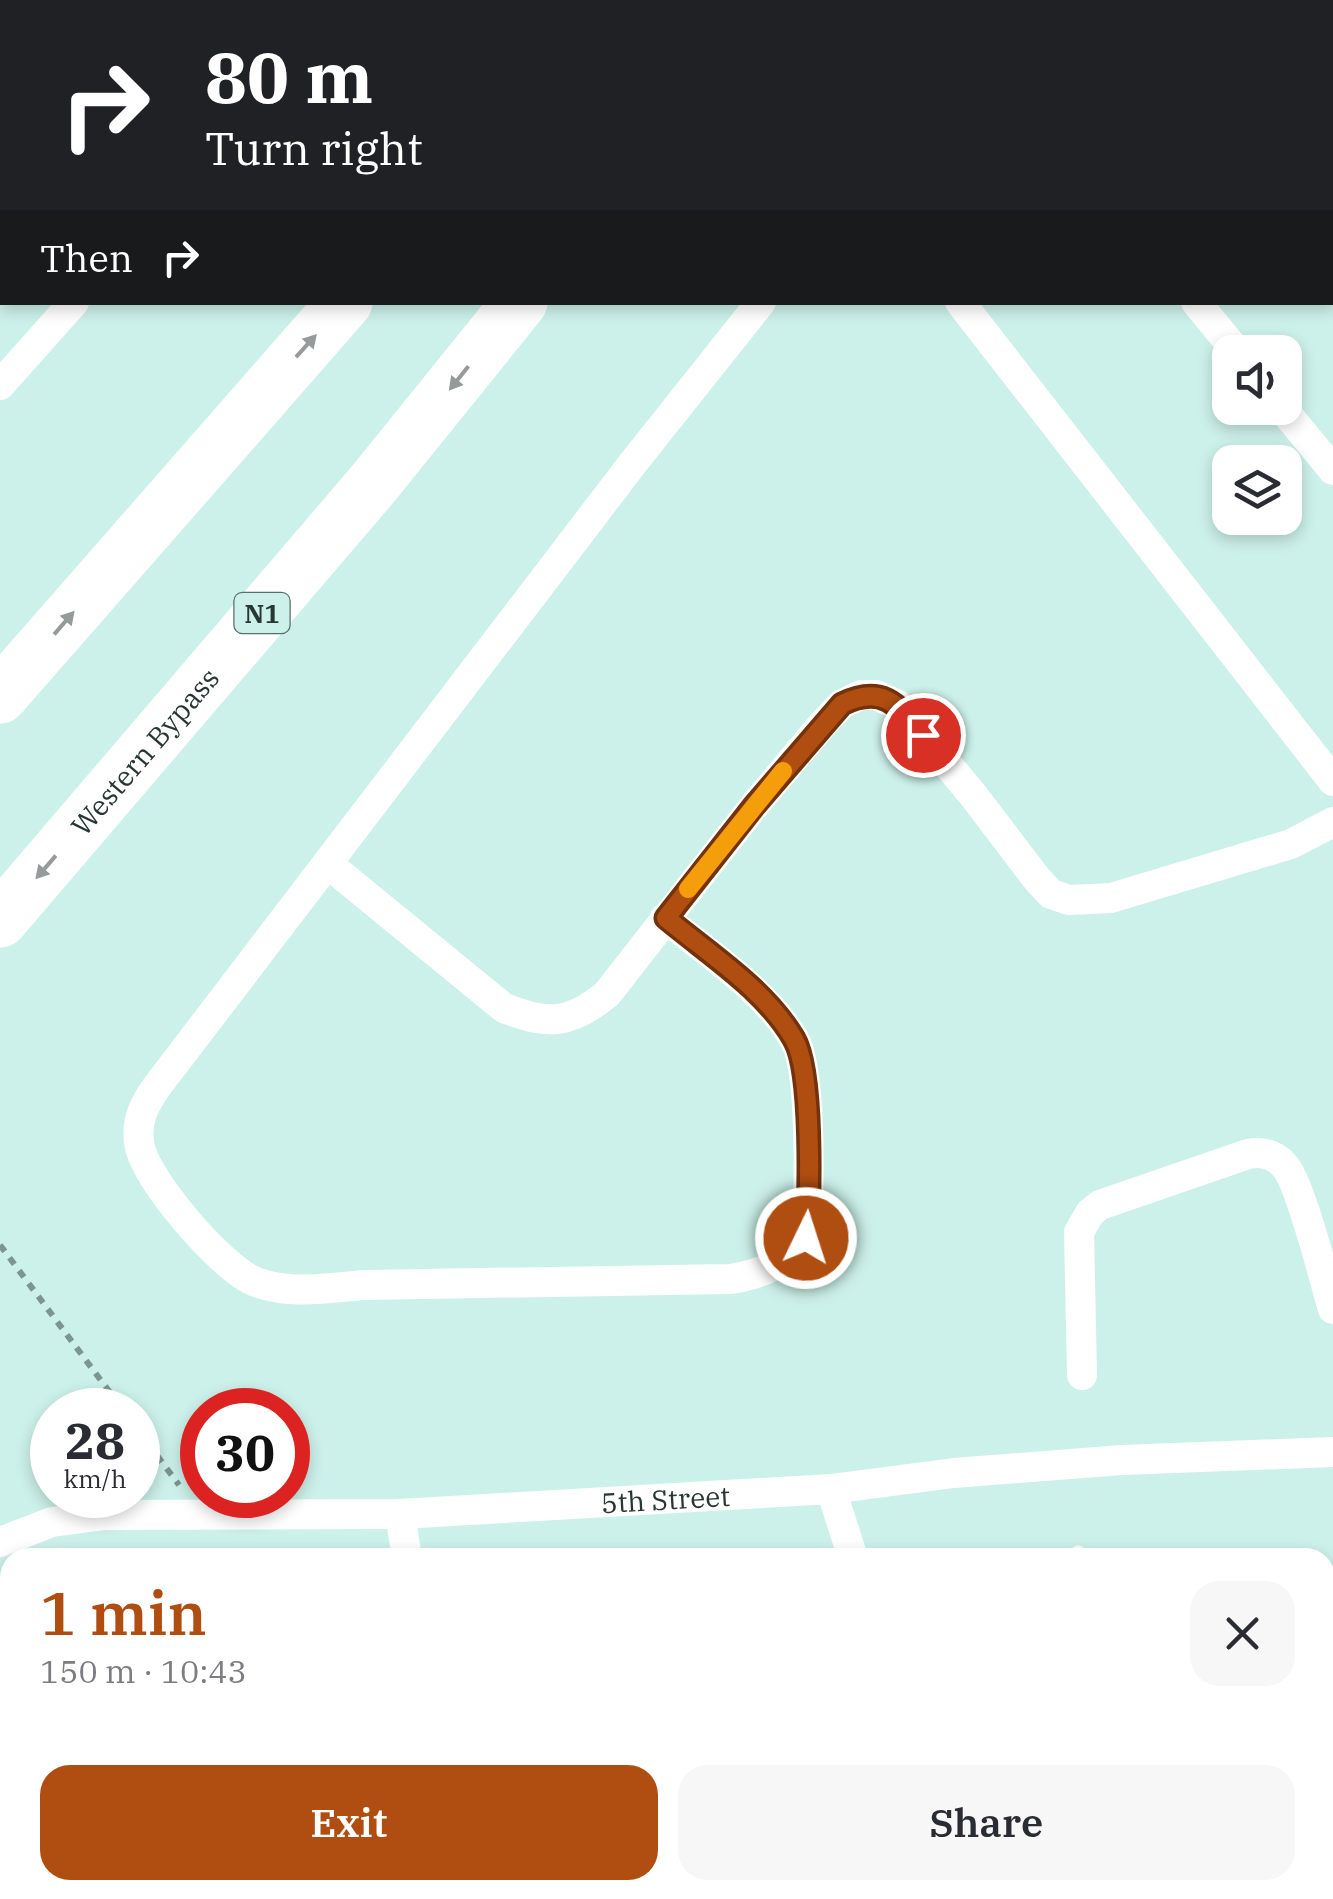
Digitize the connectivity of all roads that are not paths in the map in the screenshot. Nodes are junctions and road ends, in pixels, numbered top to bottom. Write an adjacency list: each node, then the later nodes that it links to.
1 (71, 305): 8 (street)
2 (342, 305): 11 (highway, one-way to 2)
3 (518, 305): 16 (highway, Western Bypass / N1, one-way to 16)
4 (759, 305): 14 (street)
5 (962, 305): 12 (street)
6 (1198, 305): 7 (street)
7 (1223, 335)
8 (0, 386)
9 (1296, 425): 10 (street)
10 (1333, 470)
11 (0, 696)
12 (1333, 781)
13 (1333, 822): 15 (street)
14 (328, 864): 15 (street); 15 (street)
15 (666, 918)
16 (0, 920)
17 (1333, 1310): 18 (street)
18 (1082, 1375)
19 (1333, 1452): 20 (street, 5th Street)
20 (831, 1489): 21 (street, 5th Street); 24 (street)
21 (400, 1514): 22 (street, 5th Street); 23 (street)
22 (0, 1542)
23 (405, 1548)
24 (850, 1548)

